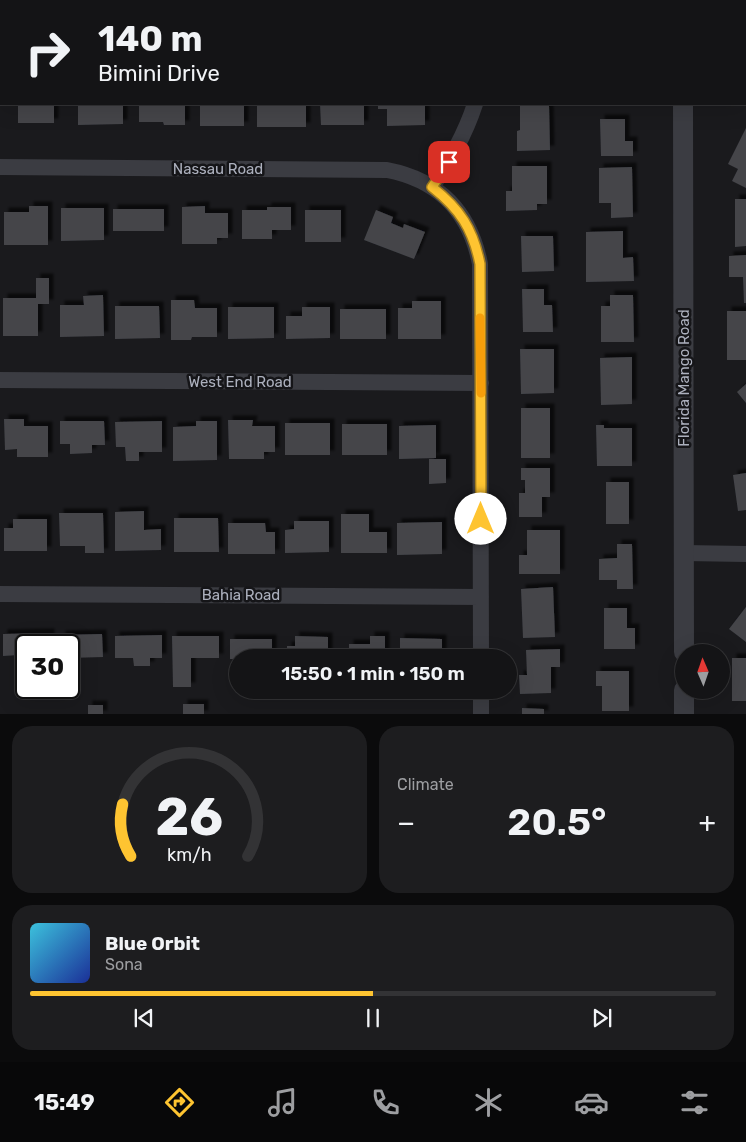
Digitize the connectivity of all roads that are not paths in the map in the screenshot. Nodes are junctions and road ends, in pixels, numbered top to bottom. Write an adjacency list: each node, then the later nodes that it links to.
1 (475, 105): 4 (street)
2 (683, 105): 7 (street, Florida Mango Road)
3 (0, 167): 4 (street, Nassau Road)
4 (432, 187): 6 (street, Nassau Road)
5 (0, 380): 6 (street, West End Road)
6 (481, 384): 10 (street, Nassau Road)
7 (684, 553): 8 (street); 11 (street, Florida Mango Road)
8 (746, 554)
9 (0, 594): 10 (street, Bahia Road)
10 (481, 597): 12 (street, Nassau Road)
11 (684, 644)
12 (481, 649)
13 (481, 699): 15 (street)
14 (684, 699): 16 (street)
15 (481, 714)
16 (684, 714)

